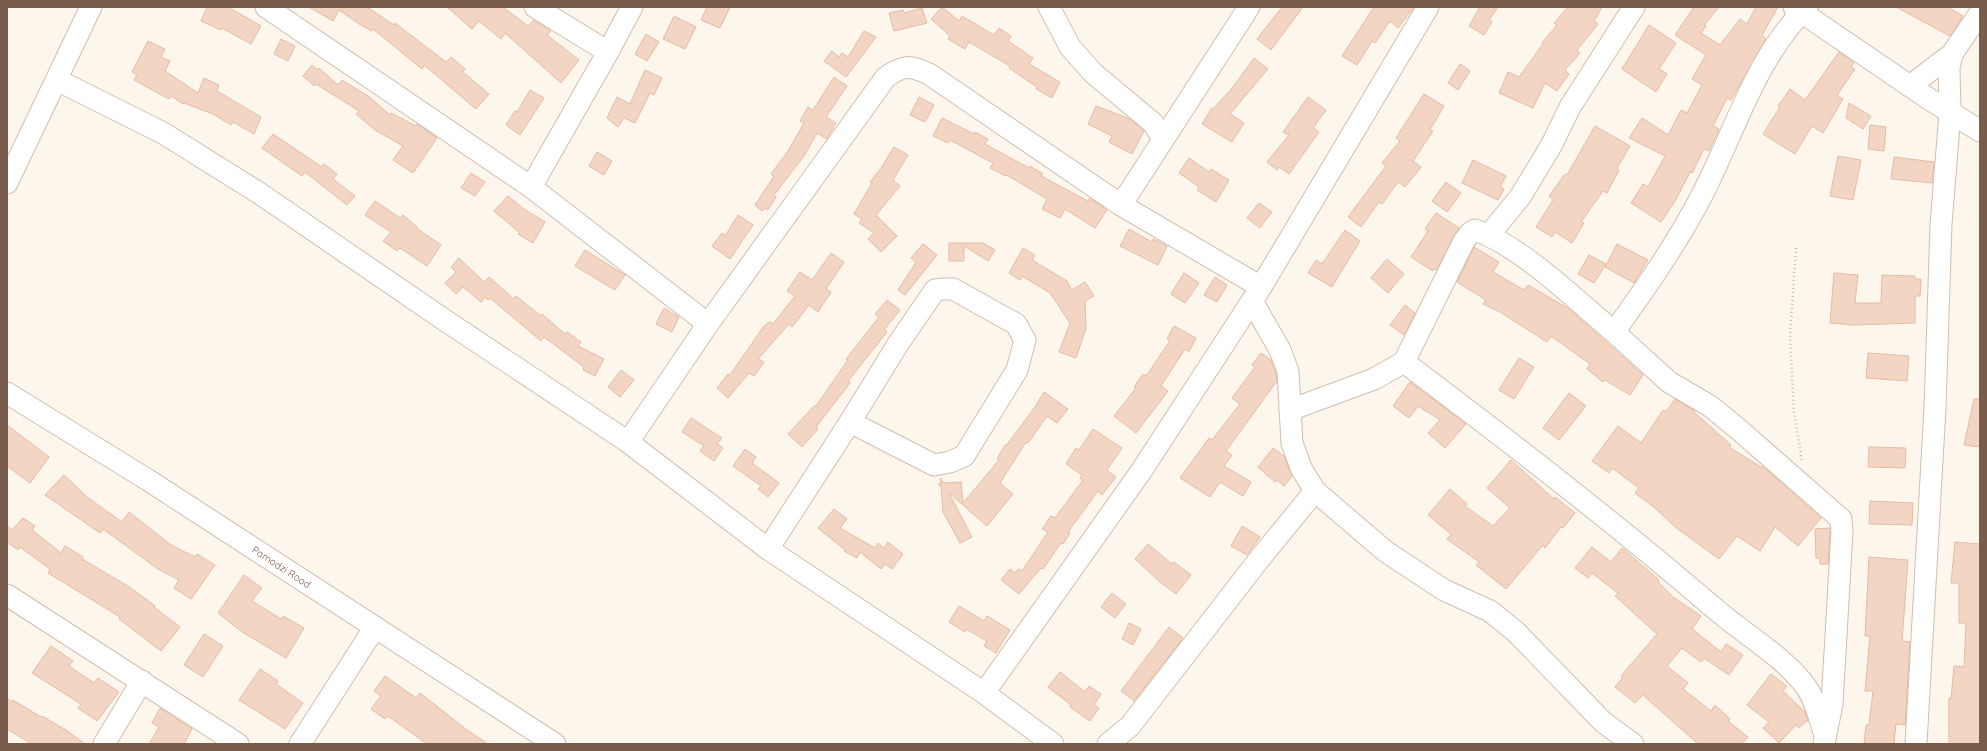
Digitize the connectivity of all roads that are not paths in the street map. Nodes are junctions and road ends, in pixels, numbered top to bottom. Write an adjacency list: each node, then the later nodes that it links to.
1 (92, 7): 13 (street)
2 (535, 7): 11 (street)
3 (632, 7): 11 (street)
4 (1048, 7): 17 (street)
5 (1250, 7): 17 (street)
6 (1428, 7): 22 (street)
7 (1634, 7): 21 (street)
8 (270, 8): 19 (street)
9 (1801, 9): 14 (street); 24 (street)
10 (1980, 13): 12 (street)
11 (608, 52): 19 (street)
12 (1952, 54): 14 (street); 15 (street)
13 (58, 80): 18 (street); 29 (street)
14 (1910, 86): 15 (street)
15 (1950, 113): 16 (street); 46 (street)
16 (1980, 131)
17 (1163, 139): 20 (street)
18 (7, 183)
19 (531, 187): 23 (street)
20 (1121, 205): 22 (street); 23 (street)
21 (1490, 235): 24 (street); 25 (street)
22 (1257, 294): 27 (street); 37 (street)
23 (708, 324): 29 (street)
24 (1614, 332): 36 (street)
25 (1404, 362): 27 (street); 35 (street)
26 (7, 393): 33 (street, Pamodzi Road)
27 (1290, 410): 30 (street)
28 (850, 422): 28 (street); 31 (street)
29 (628, 442): 31 (street)
30 (1316, 491): 44 (street); 45 (street)
31 (768, 549): 37 (street)
32 (7, 595): 34 (street)
33 (375, 627): 41 (street); 42 (street, Pamodzi Road)
34 (142, 681): 39 (street); 40 (street)
35 (1804, 684): 36 (street); 38 (street)
36 (1833, 692): 38 (street)
37 (984, 694): 43 (street)
38 (1824, 739)
39 (104, 744)
40 (238, 744)
41 (300, 744)
42 (555, 744)
43 (1053, 744)
44 (1108, 744)
45 (1633, 744)
46 (1916, 744)

